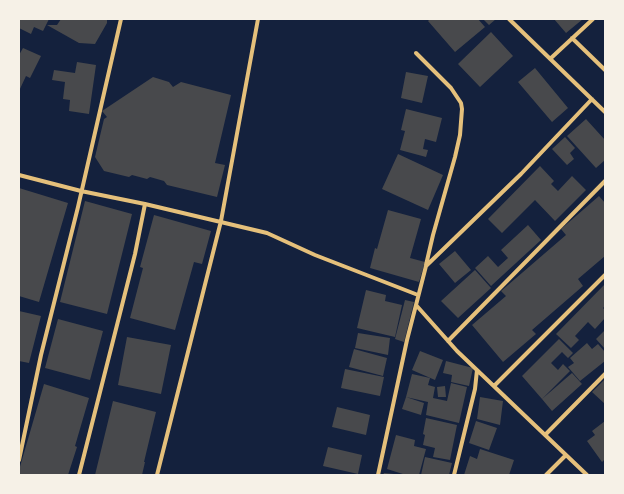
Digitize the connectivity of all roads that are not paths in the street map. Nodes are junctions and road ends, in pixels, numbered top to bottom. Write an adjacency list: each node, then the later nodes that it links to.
1 (121, 19): 13 (street)
2 (258, 19): 15 (street)
3 (509, 19): 7 (street)
4 (593, 19): 5 (street)
5 (572, 38): 7 (street); 8 (street)
6 (416, 53): 16 (street)
7 (550, 59): 9 (street)
8 (605, 70)
9 (592, 99): 10 (street); 16 (street)
10 (605, 112)
11 (19, 175): 13 (street)
12 (605, 181): 20 (street)
13 (81, 191): 14 (street); 26 (street)
14 (145, 204): 15 (street); 27 (street)
15 (221, 222): 18 (street); 28 (street)
16 (426, 266): 18 (street)
17 (605, 275): 23 (street)
18 (418, 295): 19 (street)
19 (416, 305): 20 (street); 29 (street)
20 (448, 340): 21 (street)
21 (478, 370): 23 (street); 30 (street)
22 (605, 374): 24 (street)
23 (494, 386): 24 (street)
24 (545, 435): 25 (street)
25 (566, 455): 31 (street); 32 (street)
26 (19, 460)
27 (79, 475)
28 (157, 475)
29 (378, 475)
30 (454, 475)
31 (546, 475)
32 (588, 475)

